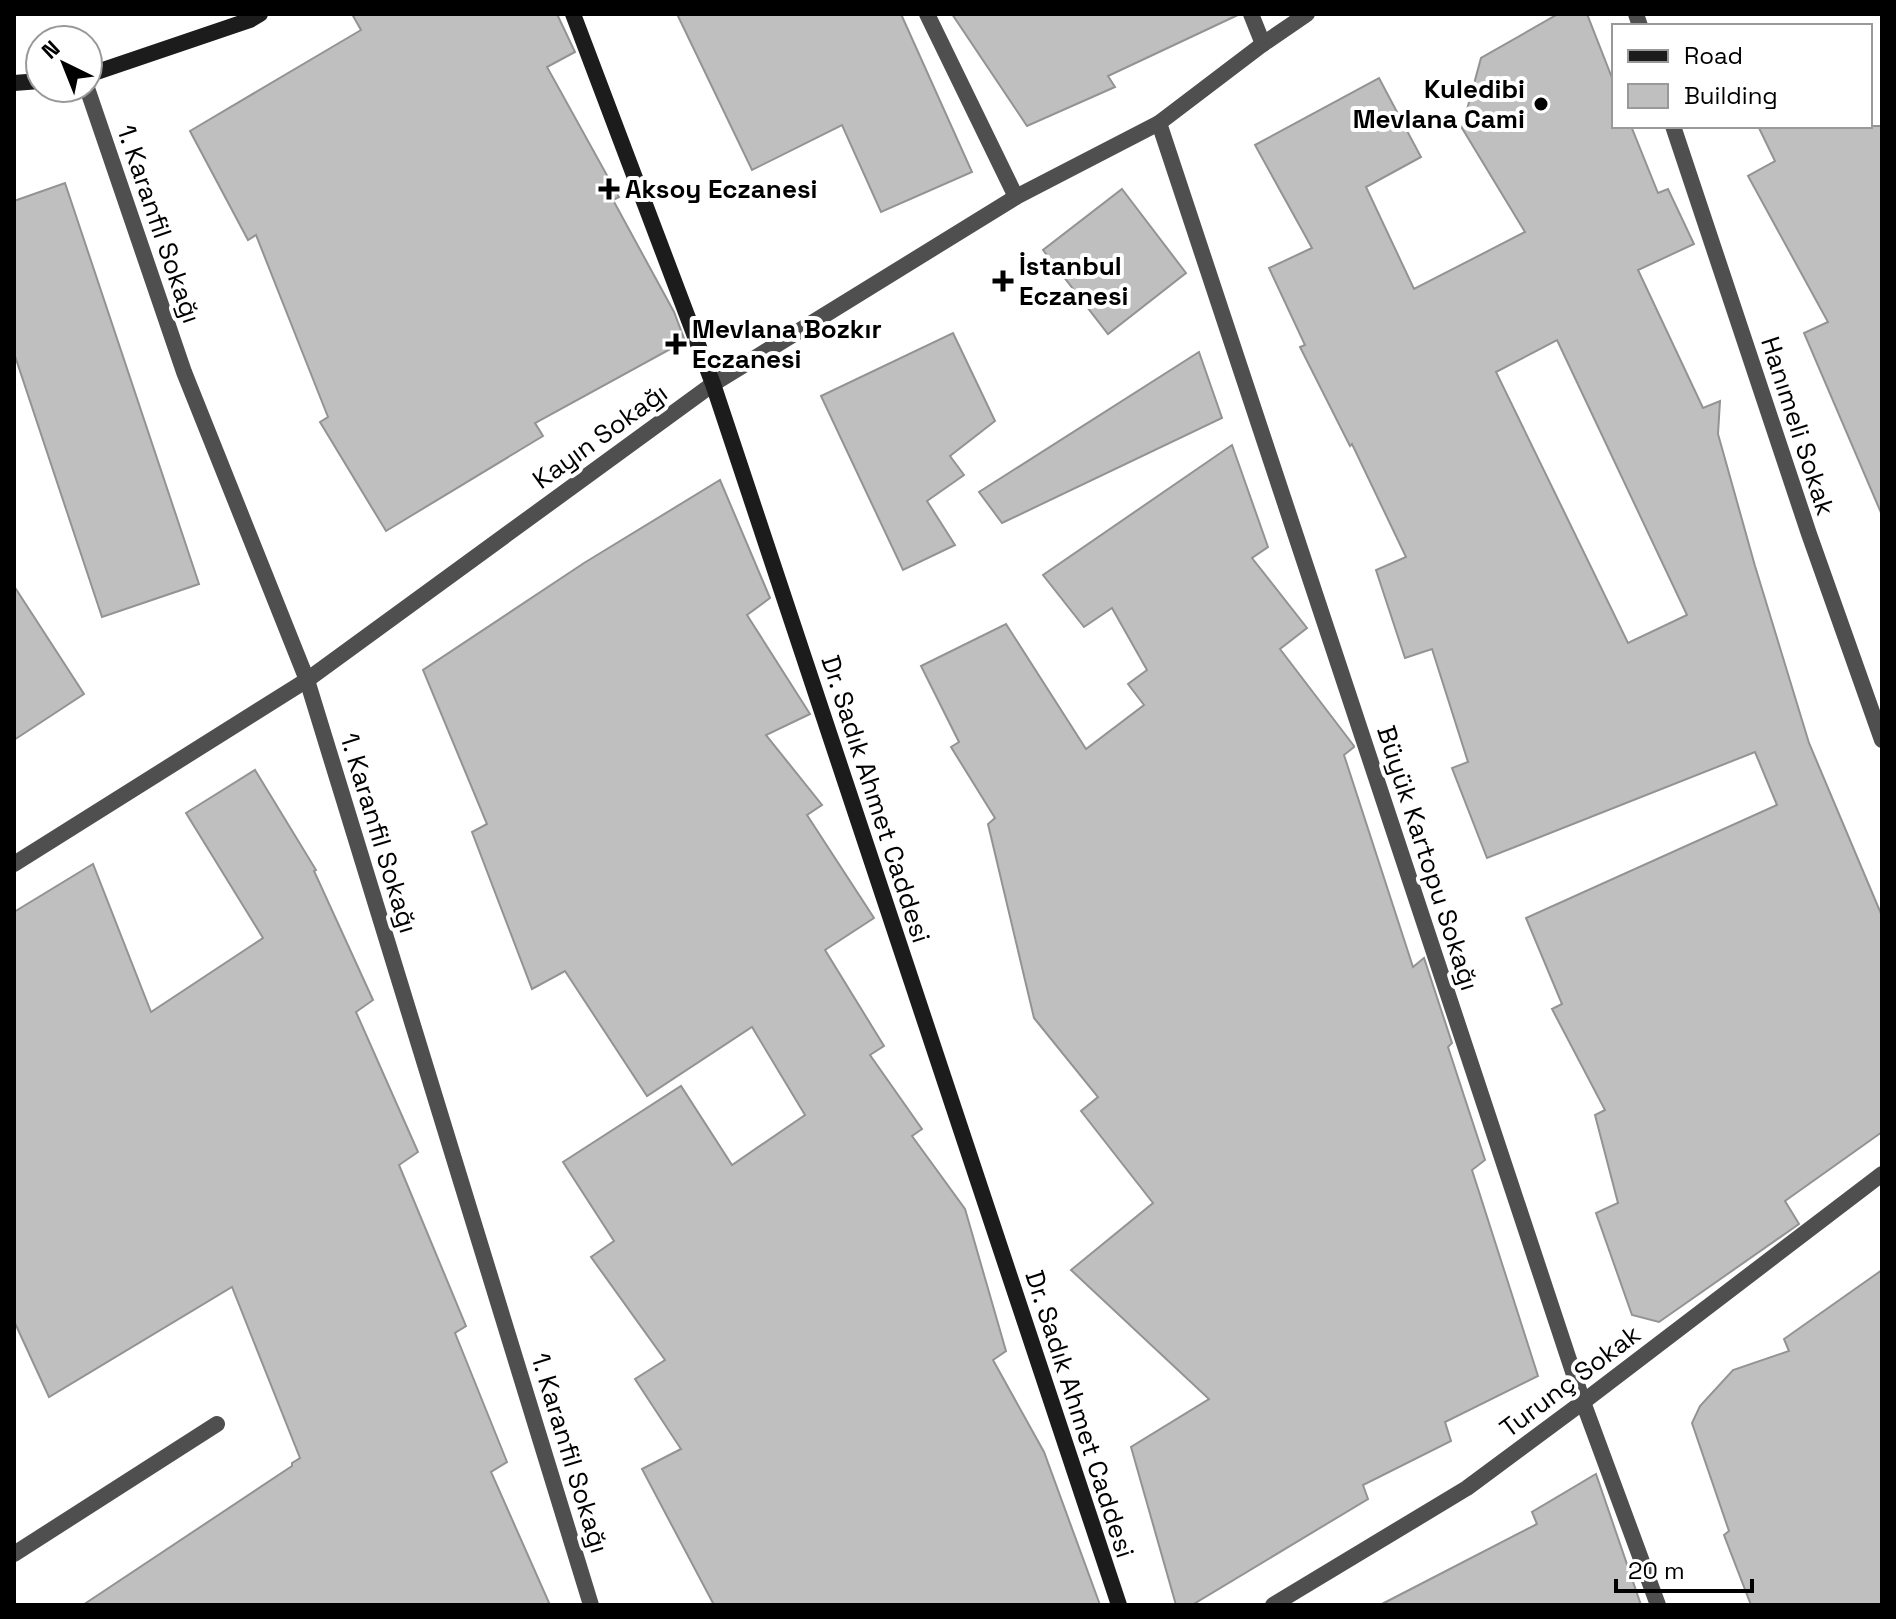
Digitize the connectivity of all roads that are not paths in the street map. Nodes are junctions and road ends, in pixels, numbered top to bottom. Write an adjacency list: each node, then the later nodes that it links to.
1 (573, 14): 12 (street, Dr. Sadık Ahmet Caddesi)
2 (927, 14): 11 (street)
3 (1251, 14): 6 (street)
4 (1307, 14): 6 (street, Kayın Sokağı)
5 (253, 16): 7 (street)
6 (1263, 44): 9 (street, Kayın Sokağı)
7 (104, 69)
8 (92, 104): 13 (street, 1. Karanfil Sokağı)
9 (1159, 123): 11 (street, Kayın Sokağı); 17 (street, Büyük Kartopu Sokağı)
10 (1674, 128): 14 (street, Hanımeli Sokak)
11 (1016, 197): 12 (street, Kayın Sokağı)
12 (713, 384): 13 (street, Kayın Sokağı); 21 (street, Dr. Sadık Ahmet Caddesi)
13 (307, 680): 15 (street, Kayın Sokağı); 20 (street, 1. Karanfil Sokağı)
14 (1882, 740)
15 (14, 864)
16 (1882, 1174): 17 (street, Turunç Sokak)
17 (1583, 1402): 22 (street, Turunç Sokak); 23 (street, Büyük Kartopu Sokağı)
18 (217, 1424): 19 (street)
19 (14, 1554)
20 (591, 1605)
21 (1119, 1605)
22 (1273, 1605)
23 (1658, 1605)

